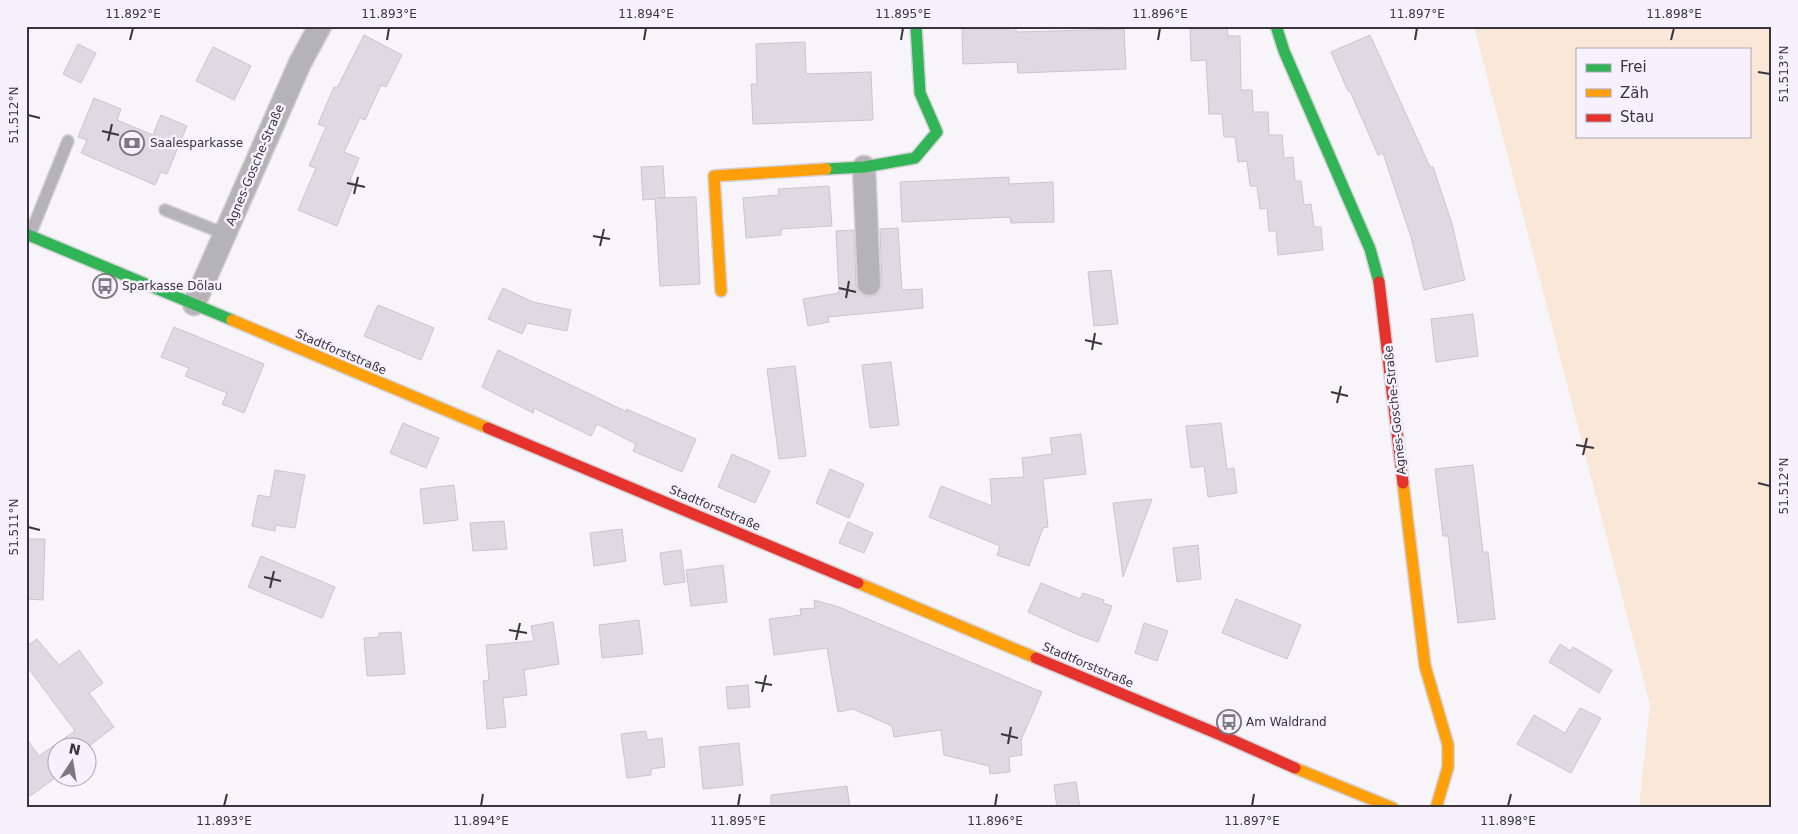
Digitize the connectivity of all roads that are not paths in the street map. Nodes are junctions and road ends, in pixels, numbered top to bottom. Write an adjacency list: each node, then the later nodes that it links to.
1 (320, 26): 7 (street, Agnes-Gosche-Straße)
2 (916, 26): 5 (main road)
3 (1276, 26): 13 (main road, Agnes-Gosche-Straße)
4 (68, 141): 8 (lane)
5 (864, 167): 9 (street); 10 (main road)
6 (165, 210): 7 (lane)
7 (226, 234): 11 (street, Agnes-Gosche-Straße)
8 (28, 235): 11 (main road, Stadtforststraße)
9 (868, 284)
10 (721, 291)
11 (194, 304): 12 (main road, Stadtforststraße)
12 (1393, 808)
13 (1436, 808)

